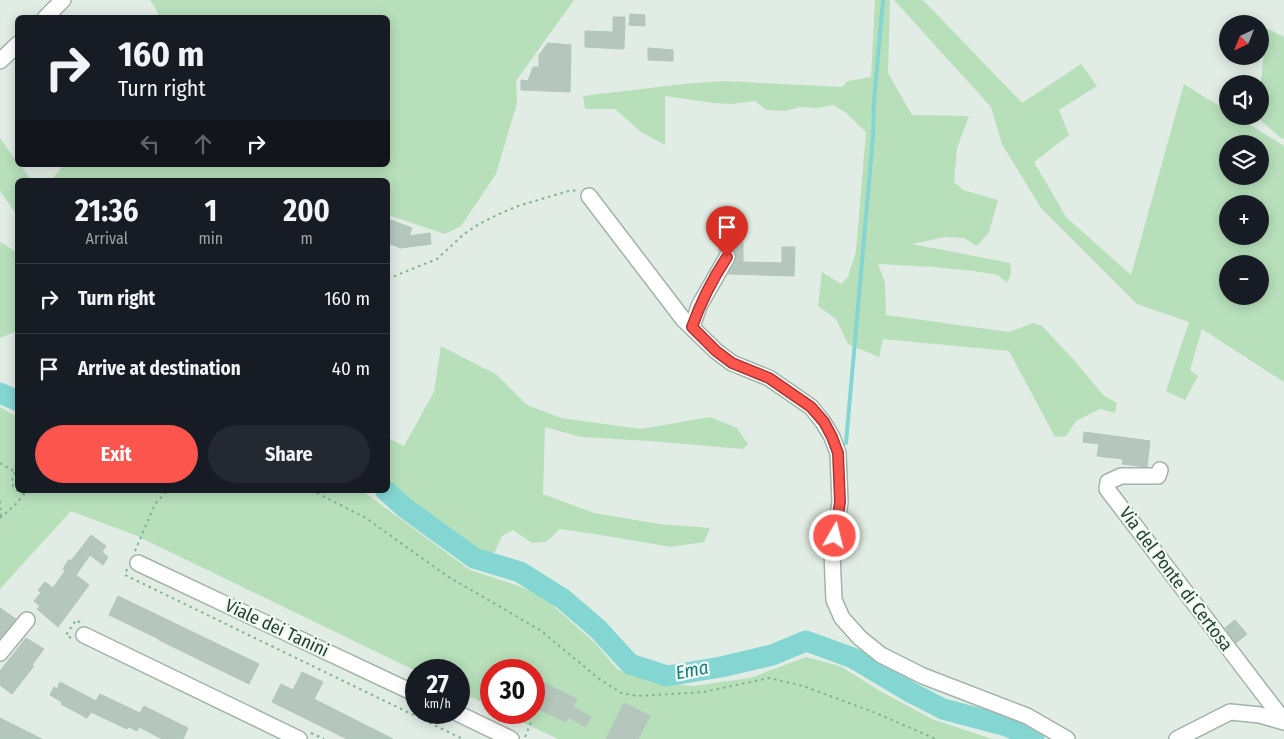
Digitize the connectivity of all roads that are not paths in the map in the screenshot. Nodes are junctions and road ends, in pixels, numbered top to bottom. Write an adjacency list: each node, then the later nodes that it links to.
1 (63, 0): 2 (street)
2 (48, 15)
3 (15, 47): 4 (street)
4 (0, 60)
5 (589, 196): 7 (street)
6 (727, 257): 7 (street)
7 (692, 327): 18 (street)
8 (1160, 470): 15 (street, Via del Ponte di Certosa)
9 (134, 561): 13 (street, Viale dei Tanini)
10 (27, 620): 12 (street)
11 (84, 635): 16 (street)
12 (0, 653)
13 (405, 689)
14 (470, 719): 17 (street)
15 (1284, 722): 19 (street, Via del Ponte di Certosa)
16 (298, 739)
17 (511, 739)
18 (1067, 739)
19 (1177, 739)

